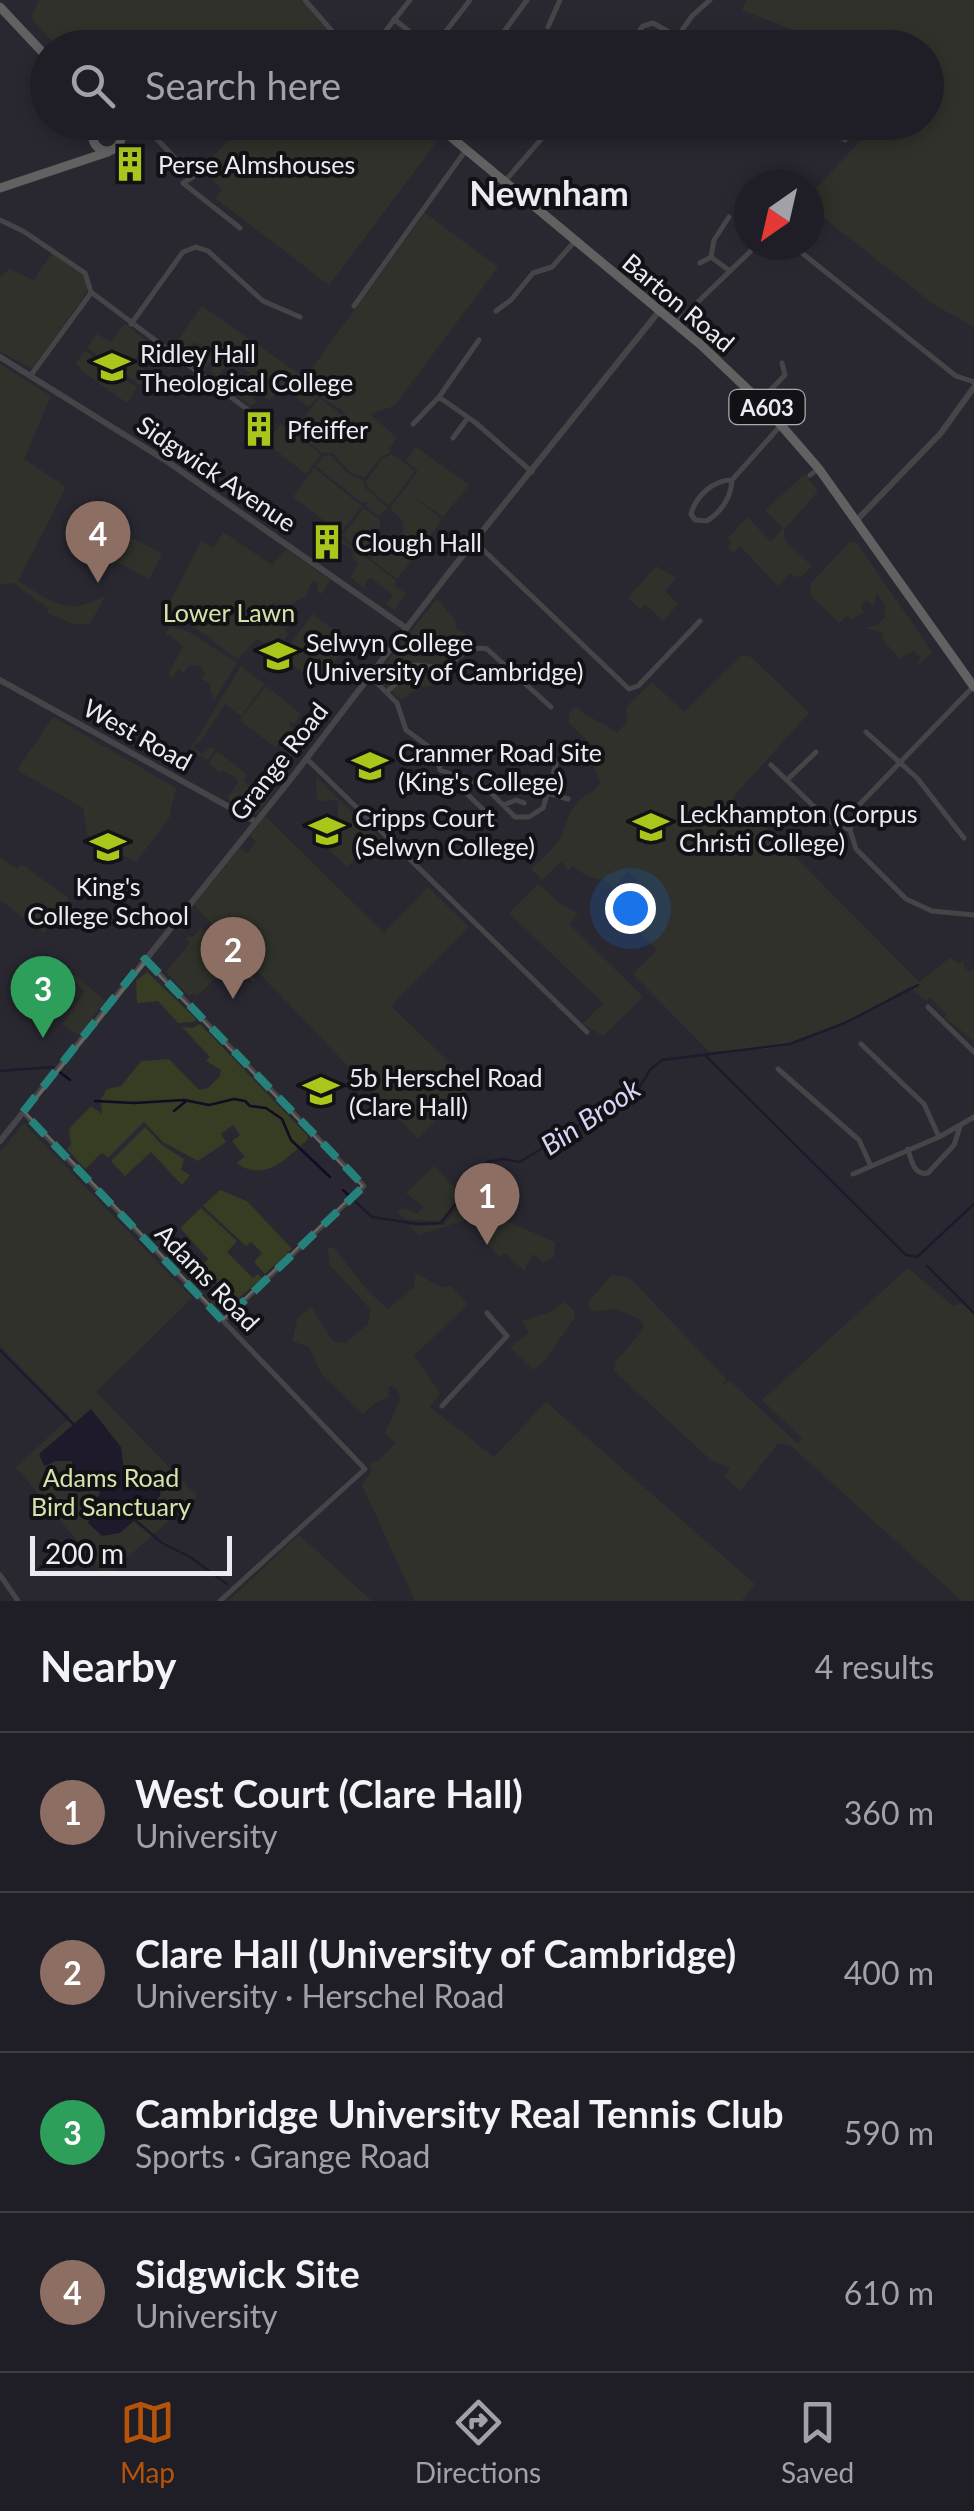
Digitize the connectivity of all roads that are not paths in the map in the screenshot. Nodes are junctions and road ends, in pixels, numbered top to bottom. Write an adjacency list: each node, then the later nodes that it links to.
1 (305, 0): 10 (street)
2 (410, 0): 8 (street)
3 (470, 0): 13 (street)
4 (527, 0): 14 (street)
5 (560, 0): 9 (street)
6 (710, 0): 17 (street)
7 (0, 7): 18 (main road)
8 (394, 18): 11 (street); 12 (street)
9 (548, 27)
10 (331, 30)
11 (385, 30)
12 (409, 30)
13 (446, 30)
14 (505, 30)
15 (640, 30): 16 (street)
16 (666, 30)
17 (683, 30)
18 (30, 39)
19 (94, 140): 25 (main road); 26 (main road)
20 (120, 140): 25 (main road)
21 (158, 140): 31 (street)
22 (454, 140): 24 (main road, Barton Road / A603)
23 (540, 140): 27 (street)
24 (466, 150): 27 (main road, Barton Road / A603); 39 (street)
25 (108, 152): 26 (main road)
26 (74, 163): 28 (main road)
27 (504, 182): 32 (main road, Barton Road / A603)
28 (0, 188)
29 (729, 217): 33 (street)
30 (0, 220): 38 (street)
31 (240, 228)
32 (575, 241): 40 (main road, Barton Road / A603); 41 (street)
33 (711, 257): 36 (street); 37 (street)
34 (741, 260): 37 (street)
35 (811, 260): 49 (street)
36 (700, 263)
37 (730, 271): 44 (street)
38 (91, 292): 43 (street); 48 (street)
39 (354, 306)
40 (660, 310): 44 (main road, Barton Road / A603); 57 (street, Grange Road)
41 (496, 311)
42 (300, 318): 43 (street)
43 (131, 324): 52 (street)
44 (676, 324): 51 (main road, Barton Road / A603)
45 (479, 340): 50 (street)
46 (0, 358): 48 (street, Sidgwick Avenue)
47 (782, 363): 51 (street)
48 (31, 375): 62 (street, Sidgwick Avenue)
49 (974, 385): 59 (street)
50 (439, 397): 53 (street); 54 (street)
51 (760, 401): 55 (main road, Barton Road / A603)
52 (259, 418)
53 (467, 418): 56 (street); 57 (street)
54 (414, 424)
55 (782, 424): 58 (street); 59 (main road, Barton Road / A603)
56 (453, 438)
57 (532, 472): 60 (street, Grange Road)
58 (732, 480): 58 (street)
59 (856, 526): 65 (main road, Barton Road / A603)
60 (475, 542): 61 (street); 62 (street, Grange Road)
61 (700, 622)
62 (406, 628): 63 (street, Grange Road)
63 (370, 675): 66 (street); 70 (street, Grange Road)
64 (0, 680): 81 (street, West Road)
65 (974, 687): 72 (street)
66 (388, 691): 67 (street); 74 (street)
67 (552, 707)
68 (866, 731): 72 (street)
69 (810, 753): 75 (street)
70 (307, 759): 81 (street, Grange Road); 87 (street)
71 (558, 761): 76 (street)
72 (900, 761): 82 (street); 83 (street)
73 (771, 764): 75 (street)
74 (463, 779): 79 (street); 80 (street)
75 (787, 780): 82 (street)
76 (548, 793): 77 (street); 79 (street)
77 (568, 799)
78 (524, 802): 79 (street)
79 (504, 806)
80 (494, 820)
81 (256, 822): 85 (street, Grange Road)
82 (850, 830): 84 (street)
83 (964, 838)
84 (974, 915)
85 (145, 959): 91 (street, Grange Road); 100 (street)
86 (928, 1007): 89 (street)
87 (587, 1032)
88 (861, 1044): 94 (street)
89 (974, 1052)
90 (778, 1069): 97 (street)
91 (23, 1112): 95 (street, Grange Road); 100 (street, Adams Road)
92 (974, 1117): 93 (street)
93 (960, 1127): 94 (street); 96 (street)
94 (939, 1137): 96 (street)
95 (0, 1141)
96 (908, 1150): 97 (street)
97 (870, 1164): 98 (street)
98 (853, 1174)
99 (487, 1313): 101 (street)
100 (223, 1321): 104 (street, Adams Road)
101 (442, 1406)
102 (0, 1575): 103 (street)
103 (18, 1601)
104 (220, 1601)

